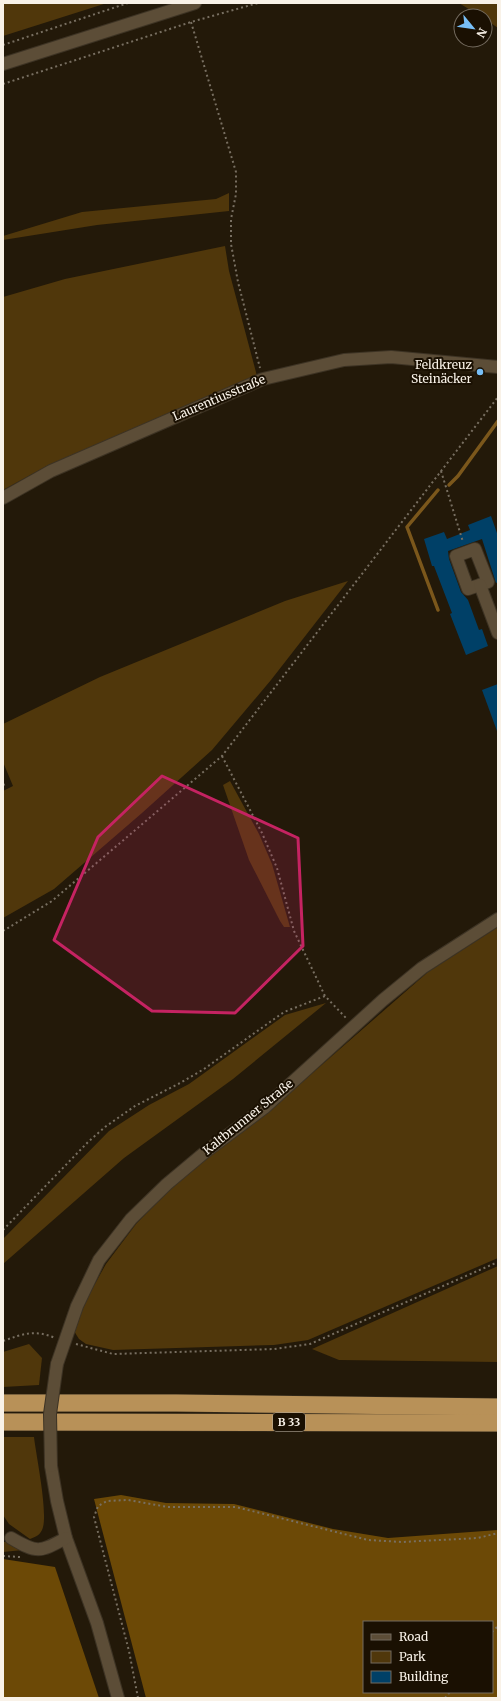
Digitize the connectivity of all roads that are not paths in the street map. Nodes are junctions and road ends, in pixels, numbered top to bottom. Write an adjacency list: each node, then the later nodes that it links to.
1 (195, 3): 2 (street)
2 (3, 64)
3 (498, 367): 4 (street, Laurentiusstraße)
4 (3, 498)
5 (480, 585): 5 (street); 6 (street)
6 (498, 633)
7 (498, 919): 13 (street, Kaltbrunner Straße, bridge)
8 (3, 1403): 9 (highway, B 33)
9 (498, 1408)
10 (3, 1422): 11 (highway, B 33)
11 (498, 1423)
12 (11, 1538): 13 (street)
13 (66, 1538): 14 (street, Kaltbrunner Straße)
14 (118, 1698)

